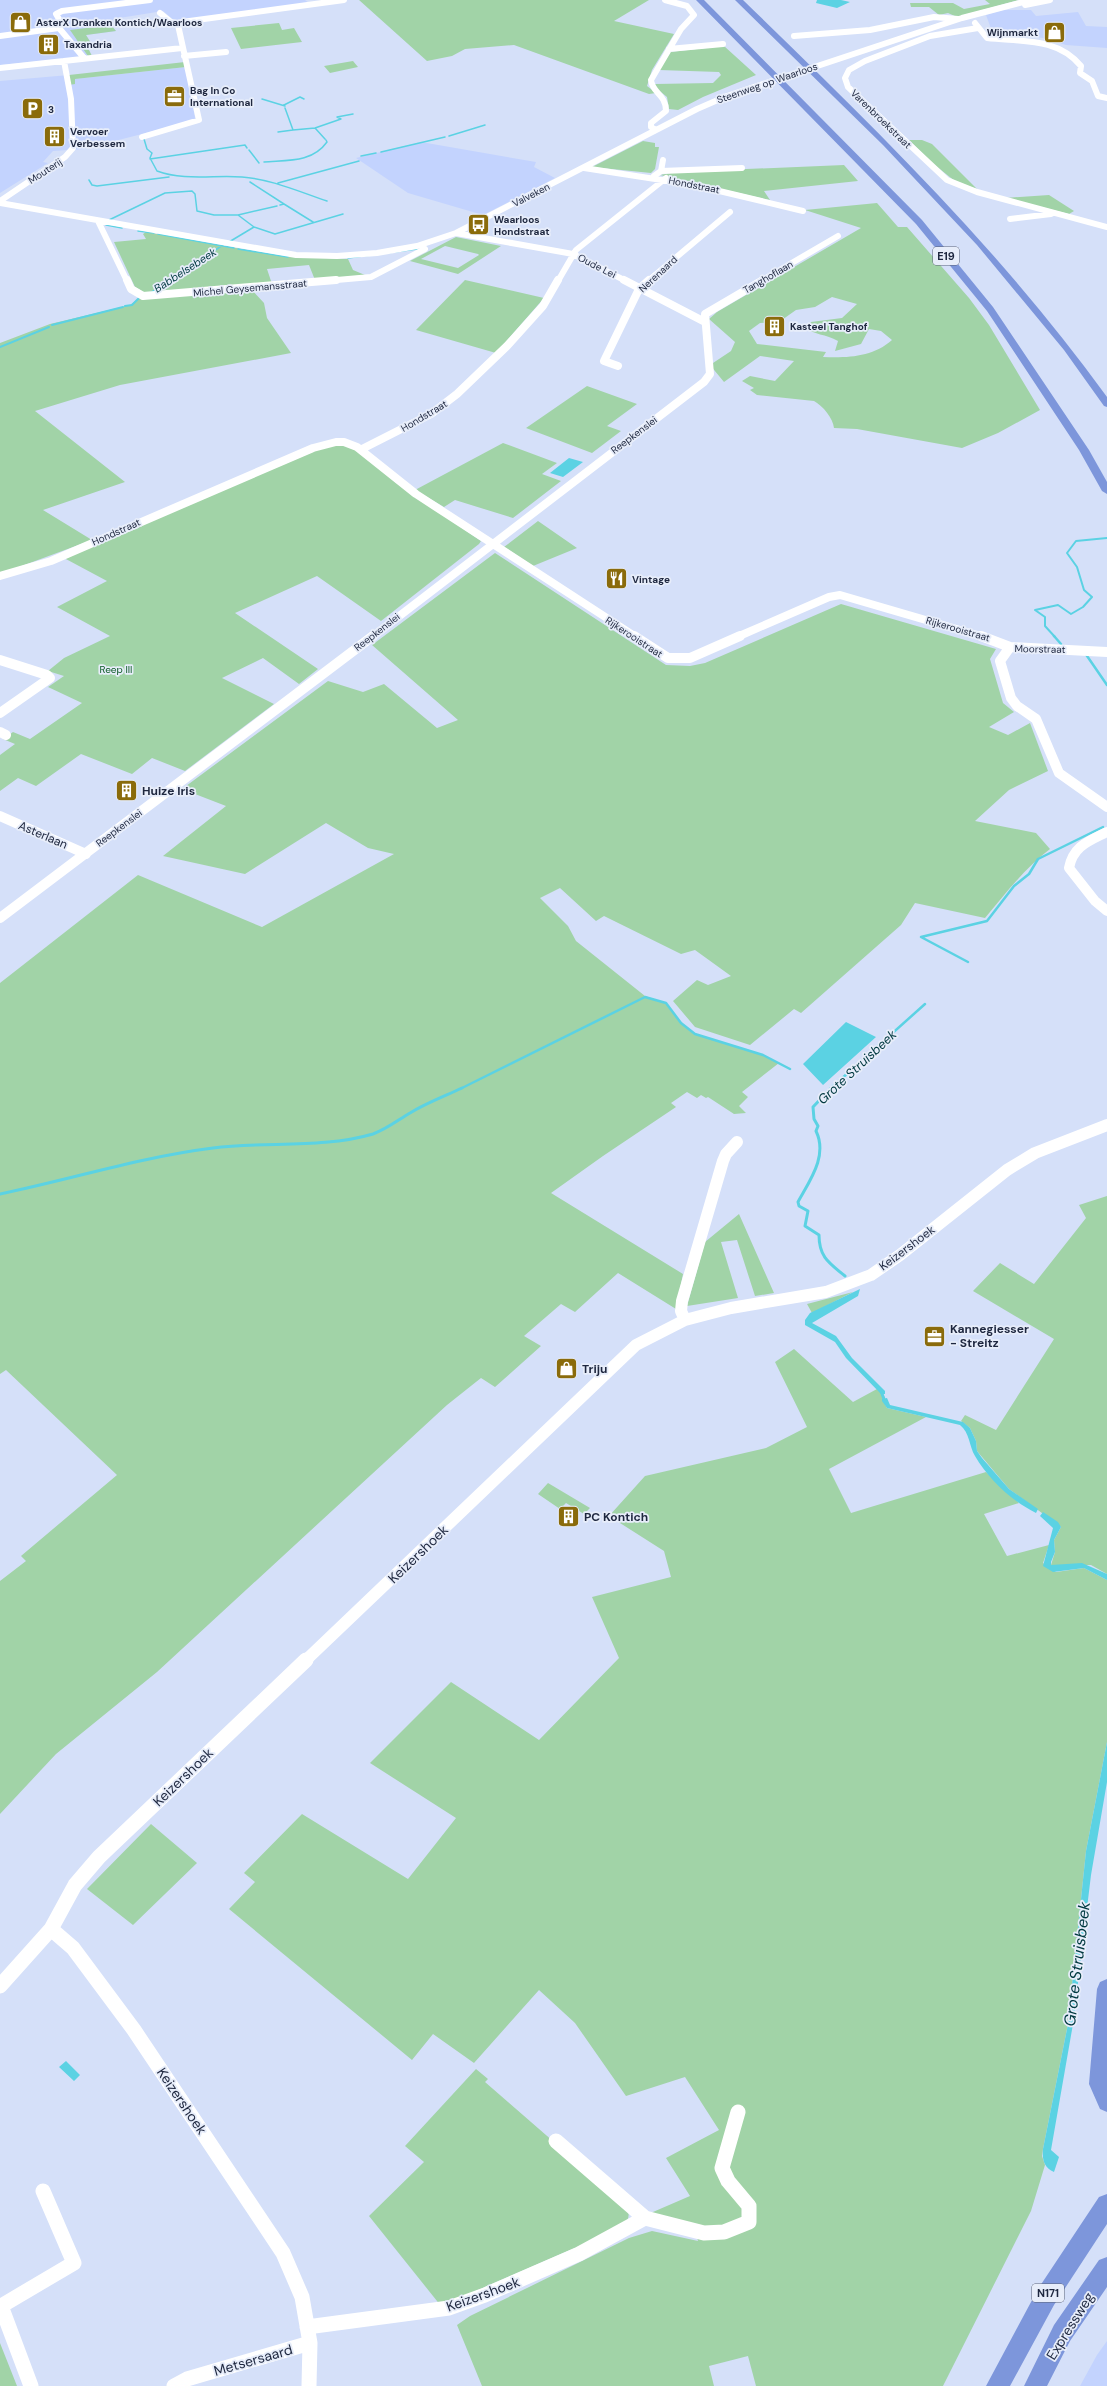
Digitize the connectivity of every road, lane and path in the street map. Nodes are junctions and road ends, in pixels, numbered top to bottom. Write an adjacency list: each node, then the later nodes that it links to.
1 (150, 0): 12 (street)
2 (344, 0): 11 (street)
3 (665, 0): 18 (street)
4 (700, 0): 49 (highway, E19)
5 (739, 0): 47 (highway)
6 (1031, 0): 8 (street, Steenweg op Waarloos)
7 (1050, 0): 8 (street, Steenweg op Waarloos)
8 (1014, 4): 10 (street, Steenweg op Waarloos)
9 (160, 13): 11 (street)
10 (960, 18): 13 (street); 15 (street, Steenweg op Waarloos); 25 (street, Steenweg op Waarloos)
11 (178, 24): 17 (street)
12 (60, 28): 14 (street); 21 (street)
13 (978, 28): 24 (street); 36 (street, Varenbroekstraat)
14 (0, 36)
15 (794, 36)
16 (723, 44): 18 (street)
17 (182, 48): 20 (street); 21 (street)
18 (669, 49): 25 (street)
19 (226, 52): 20 (street)
20 (184, 56): 26 (street)
21 (84, 58): 22 (street)
22 (64, 61): 23 (street); 33 (street, Mouterij)
23 (0, 68)
24 (1107, 98)
25 (656, 130): 28 (street, Steenweg op Waarloos)
26 (142, 137)
27 (663, 160): 30 (street)
28 (584, 168): 31 (street); 40 (street, Valveken)
29 (742, 168): 30 (street, Hondstraat)
30 (661, 171): 31 (street, Hondstraat)
31 (654, 176): 32 (street)
32 (666, 178): 34 (street, Hondstraat); 43 (street, Hondstraat)
33 (0, 202): 38 (street, Michel Geysemansstraat)
34 (803, 211)
35 (730, 212): 44 (street, Nerenaard)
36 (1053, 212): 37 (street, Varenbroekstraat); 39 (street, Varenbroekstraat)
37 (1010, 219)
38 (98, 221): 42 (street, Michel Geysemansstraat); 42 (street, Michel Geysemansstraat)
39 (1107, 227)
40 (456, 233): 42 (street, Michel Geysemansstraat); 43 (street, Oude Lei)
41 (838, 236): 45 (street, Tanghoflaan)
42 (435, 242)
43 (573, 254): 44 (street, Oude Lei); 48 (street, Hondstraat)
44 (639, 289): 45 (street, Oude Lei); 46 (street, Nerenaard)
45 (705, 322): 50 (street, Reepkenslei)
46 (618, 366)
47 (1107, 404)
48 (362, 449): 50 (street, Rijkerooistraat); 51 (street, Hondstraat)
49 (1107, 491)
50 (492, 544): 52 (street, Rijkerooistraat); 59 (street, Reepkenslei)
51 (0, 576)
52 (1010, 647): 53 (street, Moorstraat); 56 (street, Moorstraat)
53 (1107, 652)
54 (0, 660): 55 (street)
55 (0, 713)
56 (1107, 807)
57 (0, 816): 59 (street, Asterlaan)
58 (1107, 832): 60 (street)
59 (86, 854): 61 (street, Reepkenslei)
60 (1107, 911)
61 (0, 918)
62 (1107, 1125): 64 (street, Keizershoek)
63 (737, 1142): 64 (street)
64 (685, 1320): 65 (street, Keizershoek)
65 (51, 1929): 66 (street); 76 (street, Keizershoek)
66 (0, 1986)
67 (1107, 1989): 68 (highway)
68 (1104, 2075): 69 (highway)
69 (1107, 2102)
70 (738, 2112): 74 (street)
71 (556, 2141): 74 (street)
72 (43, 2191): 77 (street)
73 (1107, 2205): 80 (highway, N171)
74 (645, 2218): 76 (street, Keizershoek)
75 (1107, 2268): 81 (highway, Expressweg / N171)
76 (309, 2335): 78 (street, Metsersaard); 79 (street, Keizershoek)
77 (31, 2386)
78 (174, 2386)
79 (309, 2386)
80 (997, 2386)
81 (1035, 2386)

